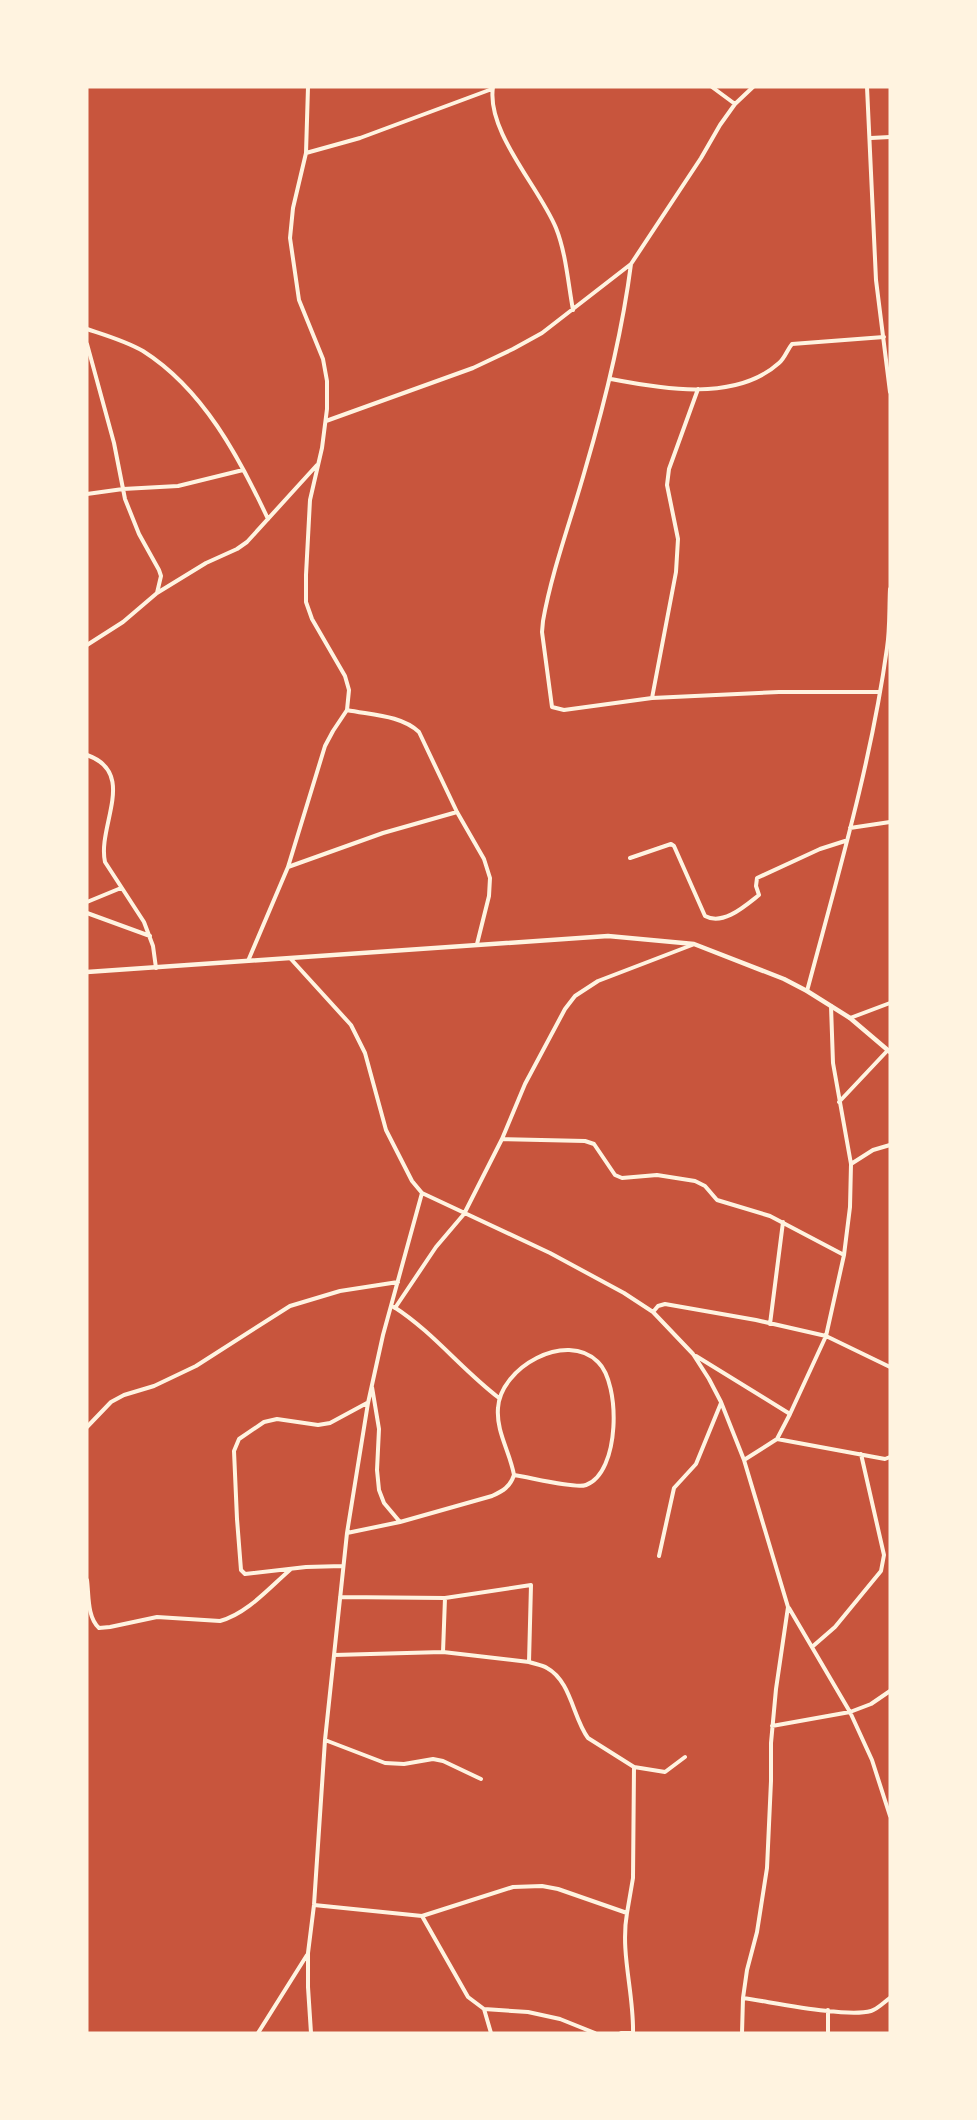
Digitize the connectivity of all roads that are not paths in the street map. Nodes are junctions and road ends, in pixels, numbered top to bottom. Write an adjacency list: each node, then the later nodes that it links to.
1 (308, 87): 9 (street)
2 (712, 87): 6 (street)
3 (753, 87): 6 (street)
4 (867, 87): 8 (street)
5 (493, 88): 9 (street); 11 (street)
6 (735, 104): 10 (street)
7 (890, 137): 8 (street)
8 (871, 138): 13 (street)
9 (306, 153): 18 (street)
10 (632, 264): 11 (street); 15 (street)
11 (573, 310): 18 (street)
12 (87, 329): 20 (street)
13 (884, 337): 16 (street); 17 (street)
14 (87, 344): 21 (street)
15 (611, 379): 16 (street); 28 (street)
16 (698, 389): 28 (street)
17 (890, 392)
18 (326, 421): 19 (street)
19 (318, 465): 23 (street); 29 (street)
20 (243, 470): 21 (street); 23 (street)
21 (123, 489): 22 (street); 25 (street)
22 (87, 494)
23 (268, 519): 25 (street)
24 (890, 589): 27 (street)
25 (157, 593): 26 (street)
26 (87, 645)
27 (880, 692): 28 (street); 33 (street)
28 (652, 698)
29 (347, 710): 31 (street); 36 (street)
30 (87, 755): 37 (street)
31 (457, 812): 36 (street); 41 (street)
32 (890, 822): 33 (street)
33 (850, 828): 34 (street)
34 (846, 841): 35 (street); 47 (street)
35 (630, 858)
36 (288, 867): 44 (street)
37 (121, 888): 38 (street); 40 (street)
38 (87, 902)
39 (87, 913): 40 (street)
40 (150, 936): 45 (street)
41 (477, 944): 42 (street); 43 (street)
42 (694, 944): 47 (street); 53 (street)
43 (290, 958): 44 (street); 56 (street)
44 (248, 961): 45 (street)
45 (156, 968): 46 (street)
46 (87, 972)
47 (807, 991): 49 (street)
48 (890, 1003): 50 (street)
49 (831, 1006): 50 (street); 52 (street)
50 (850, 1018): 51 (street)
51 (889, 1051): 52 (street)
52 (839, 1102): 55 (street)
53 (502, 1139): 57 (street); 58 (street)
54 (890, 1145): 55 (street)
55 (851, 1164): 59 (street)
56 (422, 1193): 57 (street); 60 (street)
57 (464, 1214): 61 (street); 62 (street)
58 (783, 1222): 59 (street); 63 (street)
59 (844, 1255): 64 (street)
60 (398, 1282): 61 (street); 72 (street)
61 (393, 1306): 67 (street); 68 (street)
62 (653, 1312): 63 (street); 65 (street)
63 (770, 1324): 64 (street)
64 (826, 1336): 66 (street); 71 (street)
65 (693, 1354): 69 (street); 71 (street)
66 (890, 1367)
67 (371, 1385): 70 (street); 78 (street)
68 (499, 1398): 77 (street); 77 (street)
69 (721, 1402): 76 (street); 80 (street)
70 (368, 1403): 79 (street); 82 (street)
71 (790, 1414): 73 (street)
72 (87, 1427)
73 (777, 1439): 74 (street); 76 (street)
74 (861, 1454): 75 (street); 87 (street)
75 (890, 1457)
76 (744, 1460): 86 (street)
77 (514, 1474): 78 (street)
78 (400, 1522): 79 (street)
79 (347, 1533): 81 (street)
80 (658, 1556)
81 (343, 1566): 82 (street); 84 (street)
82 (291, 1569): 83 (street)
83 (87, 1580)
84 (340, 1597): 85 (street); 89 (street)
85 (445, 1598): 88 (street); 90 (street)
86 (788, 1607): 87 (street); 93 (street)
87 (812, 1647): 92 (street)
88 (443, 1652): 89 (street); 90 (street)
89 (334, 1655): 94 (street)
90 (529, 1662): 96 (street)
91 (890, 1691): 92 (street)
92 (850, 1712): 93 (street); 98 (street)
93 (772, 1726): 103 (street)
94 (325, 1740): 97 (street); 99 (street)
95 (685, 1756): 96 (street)
96 (634, 1767): 100 (street)
97 (481, 1779)
98 (890, 1816)
99 (314, 1905): 101 (street); 102 (street)
100 (627, 1913): 101 (street); 112 (street)
101 (422, 1916): 105 (street)
102 (308, 1953): 107 (street); 108 (street)
103 (743, 1998): 106 (street); 113 (street)
104 (890, 1998): 106 (street)
105 (484, 2009): 109 (street); 110 (street)
106 (828, 2010): 114 (street)
107 (258, 2033)
108 (311, 2033)
109 (491, 2033)
110 (596, 2033)
111 (621, 2033): 112 (street)
112 (633, 2033)
113 (742, 2033)
114 (828, 2033)

